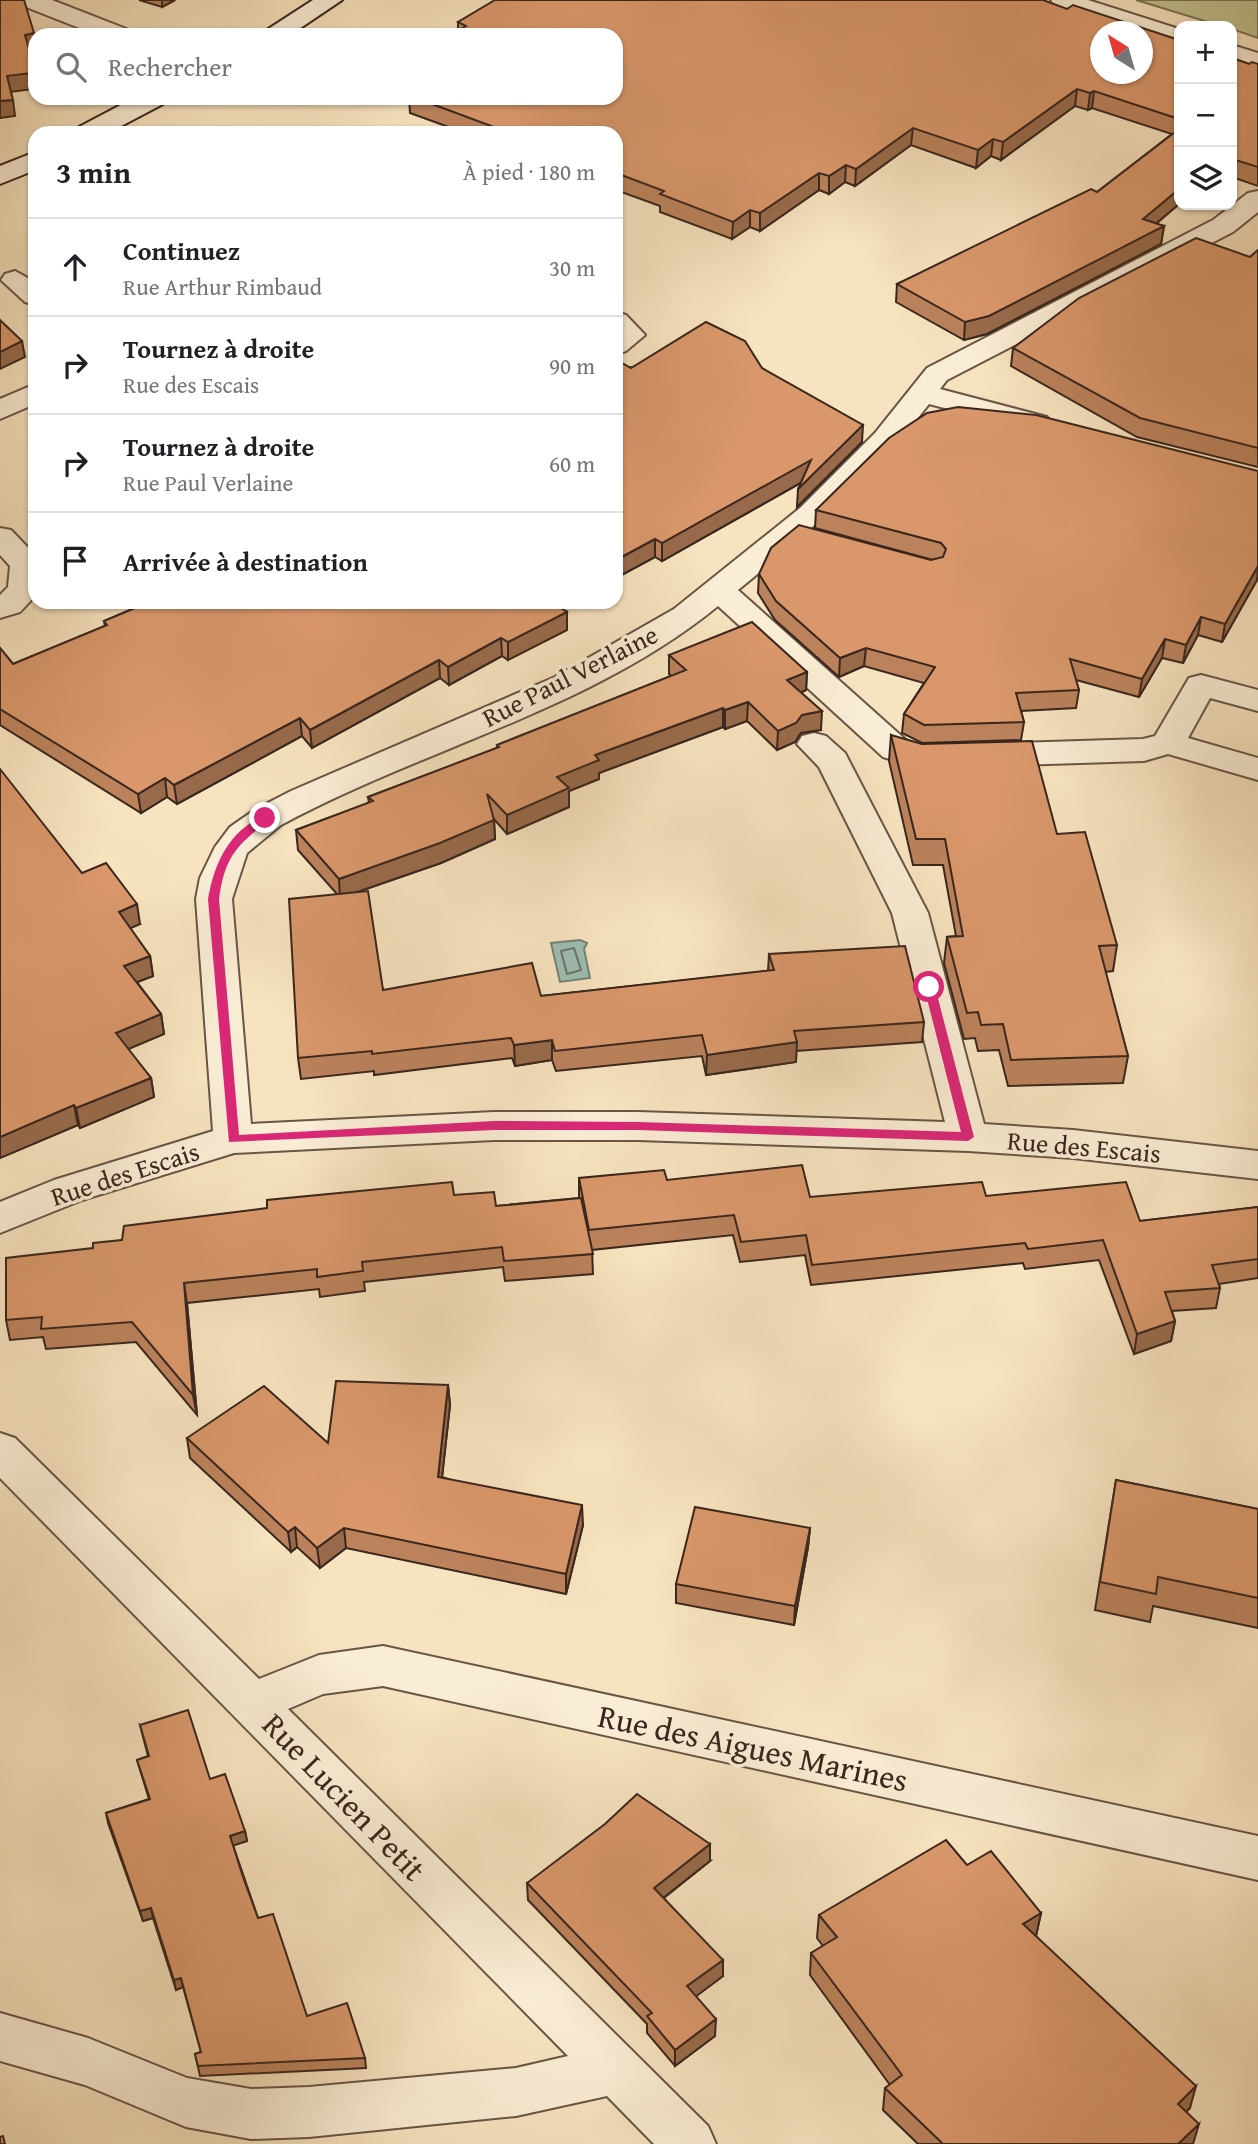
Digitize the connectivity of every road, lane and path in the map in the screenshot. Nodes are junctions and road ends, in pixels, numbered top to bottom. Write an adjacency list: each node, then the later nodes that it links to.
1 (330, 0): 5 (street)
2 (1063, 0): 6 (street)
3 (41, 2): 4 (street)
4 (103, 28)
5 (283, 28)
6 (1174, 35)
7 (1237, 55): 8 (street)
8 (1258, 61)
9 (141, 105): 10 (street)
10 (101, 126)
11 (28, 163): 12 (street)
12 (0, 176)
13 (1258, 199): 16 (street, Rue Paul Verlaine)
14 (623, 328): 15 (street)
15 (623, 340)
16 (923, 394): 19 (street); 21 (street, Rue Paul Verlaine)
17 (28, 396): 18 (street)
18 (0, 410)
19 (1067, 431)
20 (0, 537): 22 (street)
21 (720, 590): 24 (street); 28 (street, Rue Paul Verlaine)
22 (0, 608)
23 (1258, 701): 24 (street)
24 (1168, 743): 26 (street)
25 (814, 744): 27 (street)
26 (1258, 769)
27 (968, 1137): 28 (street, Rue des Escais); 29 (street, Rue des Escais)
28 (233, 1139): 30 (street, Rue des Escais)
29 (1258, 1165)
30 (0, 1218)
31 (0, 1450): 32 (street, Rue Lucien Petit)
32 (252, 1703): 33 (street, Rue des Aigues Marines); 35 (street, Rue Lucien Petit)
33 (1258, 1858)
34 (0, 2037): 35 (street)
35 (614, 2070): 36 (street, Rue Lucien Petit)
36 (690, 2144)

